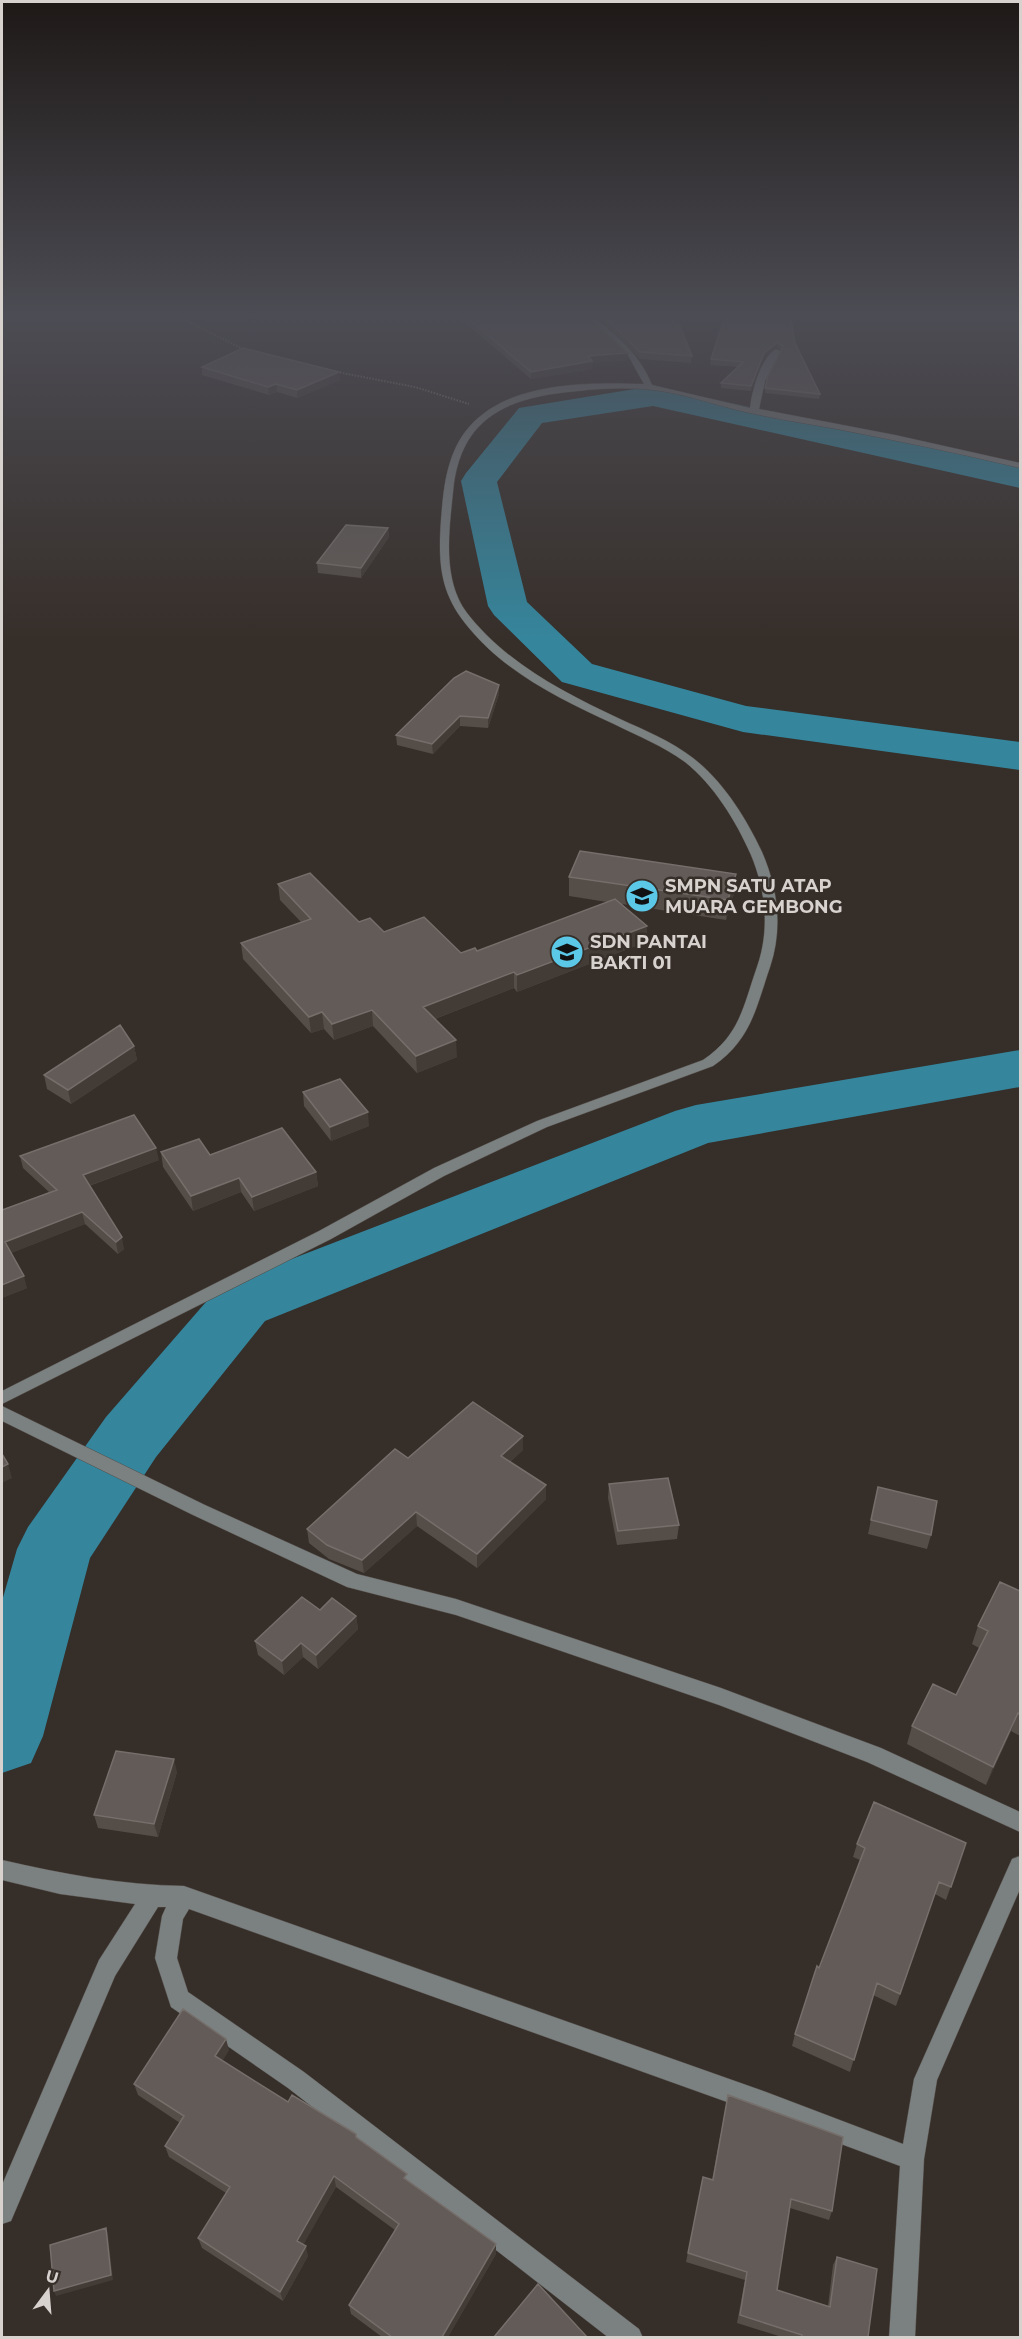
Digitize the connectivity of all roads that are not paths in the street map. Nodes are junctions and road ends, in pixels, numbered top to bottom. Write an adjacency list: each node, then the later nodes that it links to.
1 (477, 425): 4 (street)
2 (828, 425): 3 (street)
3 (1020, 465)
4 (2, 1398)
5 (2, 1413): 6 (street)
6 (1020, 1822)
7 (1020, 1866): 11 (street)
8 (7, 1871): 9 (street)
9 (152, 1896): 10 (street); 12 (street)
10 (184, 1897): 11 (street); 13 (street)
11 (912, 2159): 14 (street)
12 (2, 2212)
13 (630, 2337)
14 (902, 2337)

